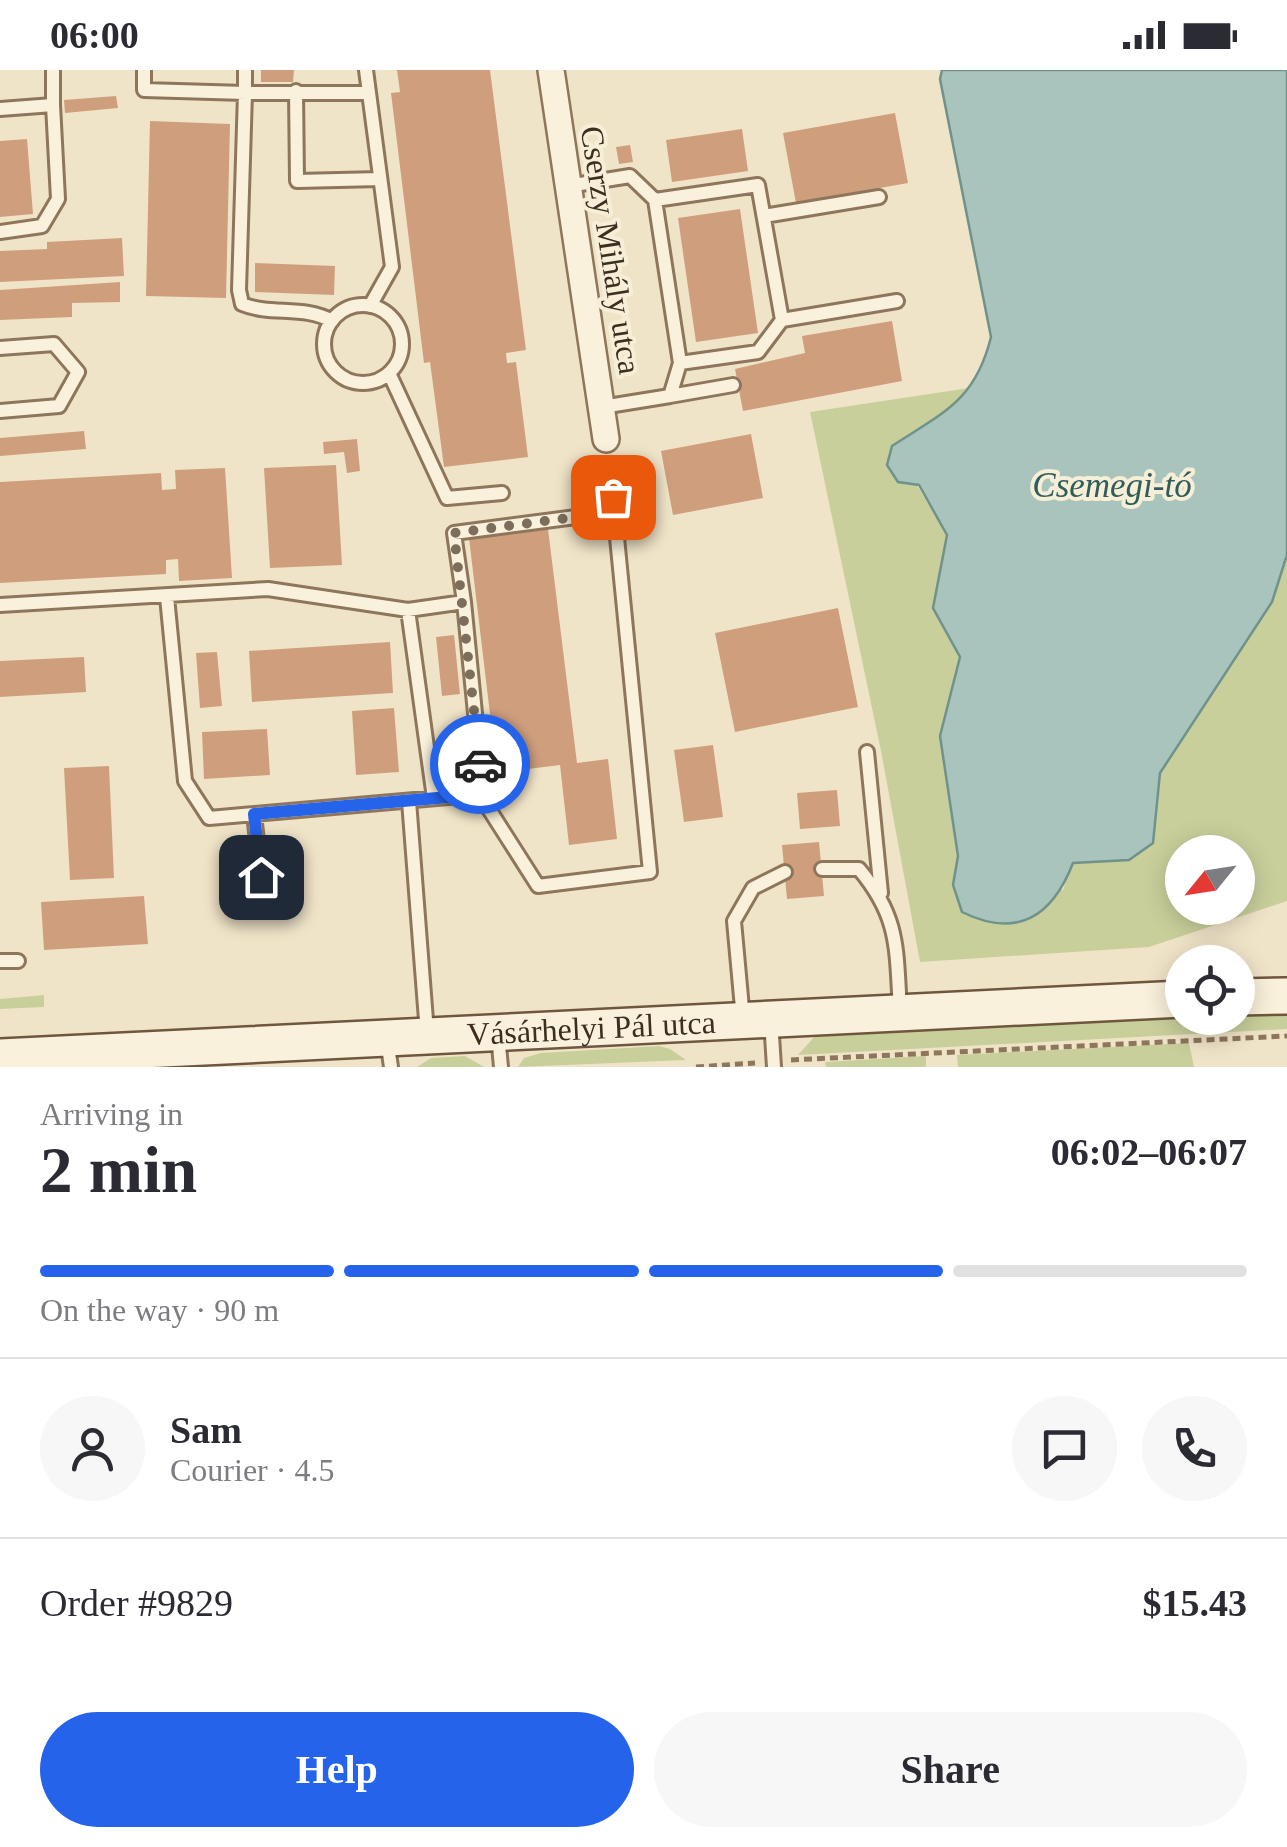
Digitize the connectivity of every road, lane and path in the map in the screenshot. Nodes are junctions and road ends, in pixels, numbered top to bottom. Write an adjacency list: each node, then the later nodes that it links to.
1 (53, 70): 9 (lane)
2 (144, 70): 7 (lane)
3 (246, 70): 7 (lane)
4 (366, 70): 8 (lane)
5 (551, 70): 12 (street, Cserzy Mihály utca)
6 (296, 90): 7 (lane); 8 (lane); 11 (lane)
7 (245, 93): 20 (lane)
8 (369, 93): 11 (lane)
9 (54, 105): 10 (lane); 16 (lane)
10 (0, 109)
11 (380, 178): 18 (lane)
12 (568, 186): 14 (lane); 26 (street, Cserzy Mihály utca)
13 (879, 197): 15 (lane)
14 (655, 200): 15 (lane); 22 (lane)
15 (764, 216): 19 (lane)
16 (0, 232)
17 (896, 301): 19 (lane)
18 (370, 306): 20 (lane); 23 (lane)
19 (782, 320): 22 (lane)
20 (332, 321): 23 (lane)
21 (0, 348): 27 (lane)
22 (680, 363): 25 (lane)
23 (389, 373): 29 (lane)
24 (733, 385): 25 (lane)
25 (670, 396): 26 (lane)
26 (602, 407): 28 (street, Cserzy Mihály utca)
27 (0, 411)
28 (606, 439)
29 (502, 493)
30 (168, 597): 32 (lane); 33 (lane); 38 (lane)
31 (464, 602): 33 (lane); 35 (lane); 35 (lane)
32 (0, 606)
33 (408, 610): 36 (lane)
34 (867, 752): 42 (lane)
35 (483, 794): 36 (lane)
36 (434, 798): 37 (lane)
37 (409, 801): 38 (lane); 48 (lane)
38 (254, 814): 41 (lane)
39 (822, 868): 42 (lane)
40 (785, 872): 47 (lane)
41 (261, 877)
42 (881, 896): 46 (lane)
43 (0, 961): 44 (lane)
44 (18, 961)
45 (1165, 1000): 46 (main road, Vásárhelyi Pál utca)
46 (900, 1013): 47 (main road, Vásárhelyi Pál utca)
47 (757, 1020): 50 (main road, Vásárhelyi Pál utca); 53 (lane)
48 (428, 1036): 50 (main road, Vásárhelyi Pál utca); 51 (main road, Vásárhelyi Pál utca)
49 (1287, 1036): 53 (path)
50 (500, 1050)
51 (389, 1052): 52 (main road, Vásárhelyi Pál utca)
52 (0, 1057)
53 (774, 1064): 54 (path)
54 (696, 1067)

